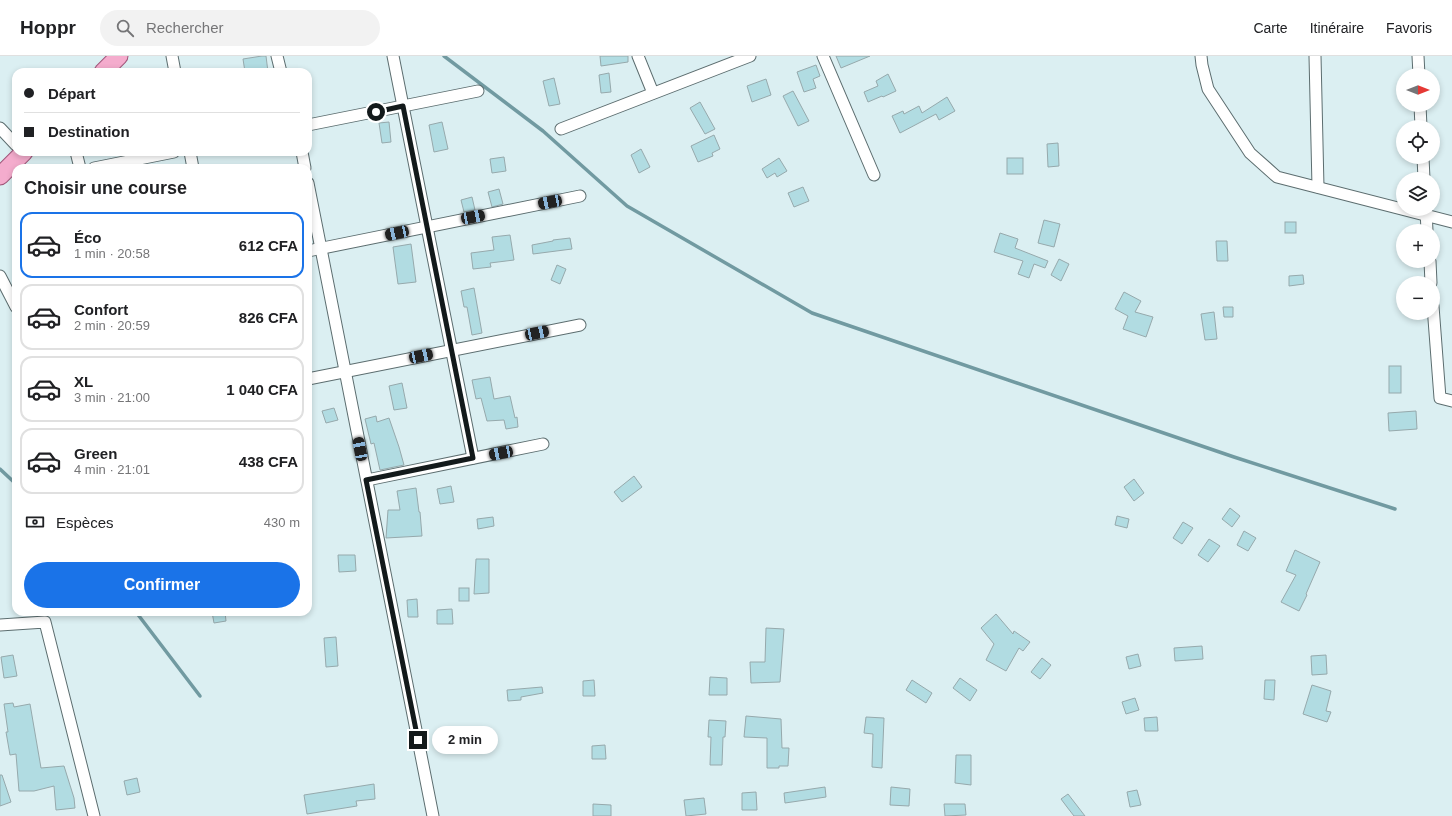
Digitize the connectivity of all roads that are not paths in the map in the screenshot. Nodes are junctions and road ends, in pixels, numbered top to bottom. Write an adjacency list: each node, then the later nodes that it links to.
1 (119, 56): 11 (main road)
2 (172, 56): 12 (street)
3 (277, 56): 13 (street)
4 (394, 56): 17 (street)
5 (638, 56): 16 (street)
6 (750, 56): 16 (street)
7 (823, 56): 25 (street)
8 (1201, 56): 27 (street)
9 (1316, 56): 27 (street)
10 (1418, 56): 14 (street)
11 (107, 68)
12 (174, 68)
13 (280, 68)
14 (1419, 68)
15 (478, 91): 17 (street)
16 (653, 93): 20 (street)
17 (403, 106): 18 (street); 33 (street)
18 (312, 124)
19 (0, 128): 21 (street)
20 (561, 129)
21 (12, 141)
22 (16, 156): 26 (main road)
23 (154, 156): 24 (street)
24 (114, 164)
25 (874, 175)
26 (0, 176)
27 (1318, 187): 30 (street)
28 (580, 196): 33 (street)
29 (312, 203): 34 (street)
30 (1396, 205)
31 (1436, 216): 32 (street)
32 (1452, 222)
33 (427, 227): 34 (street); 40 (street)
34 (321, 248): 35 (street); 41 (street)
35 (312, 250)
36 (1, 279): 37 (street)
37 (12, 300)
38 (1434, 320): 43 (street)
39 (580, 324): 40 (street)
40 (451, 350): 41 (street); 45 (street)
41 (345, 371): 42 (street); 46 (street)
42 (312, 378)
43 (1452, 401)
44 (543, 444): 45 (street)
45 (473, 458): 46 (street)
46 (366, 480): 49 (street)
47 (0, 625): 48 (street)
48 (94, 816)
49 (433, 816)

